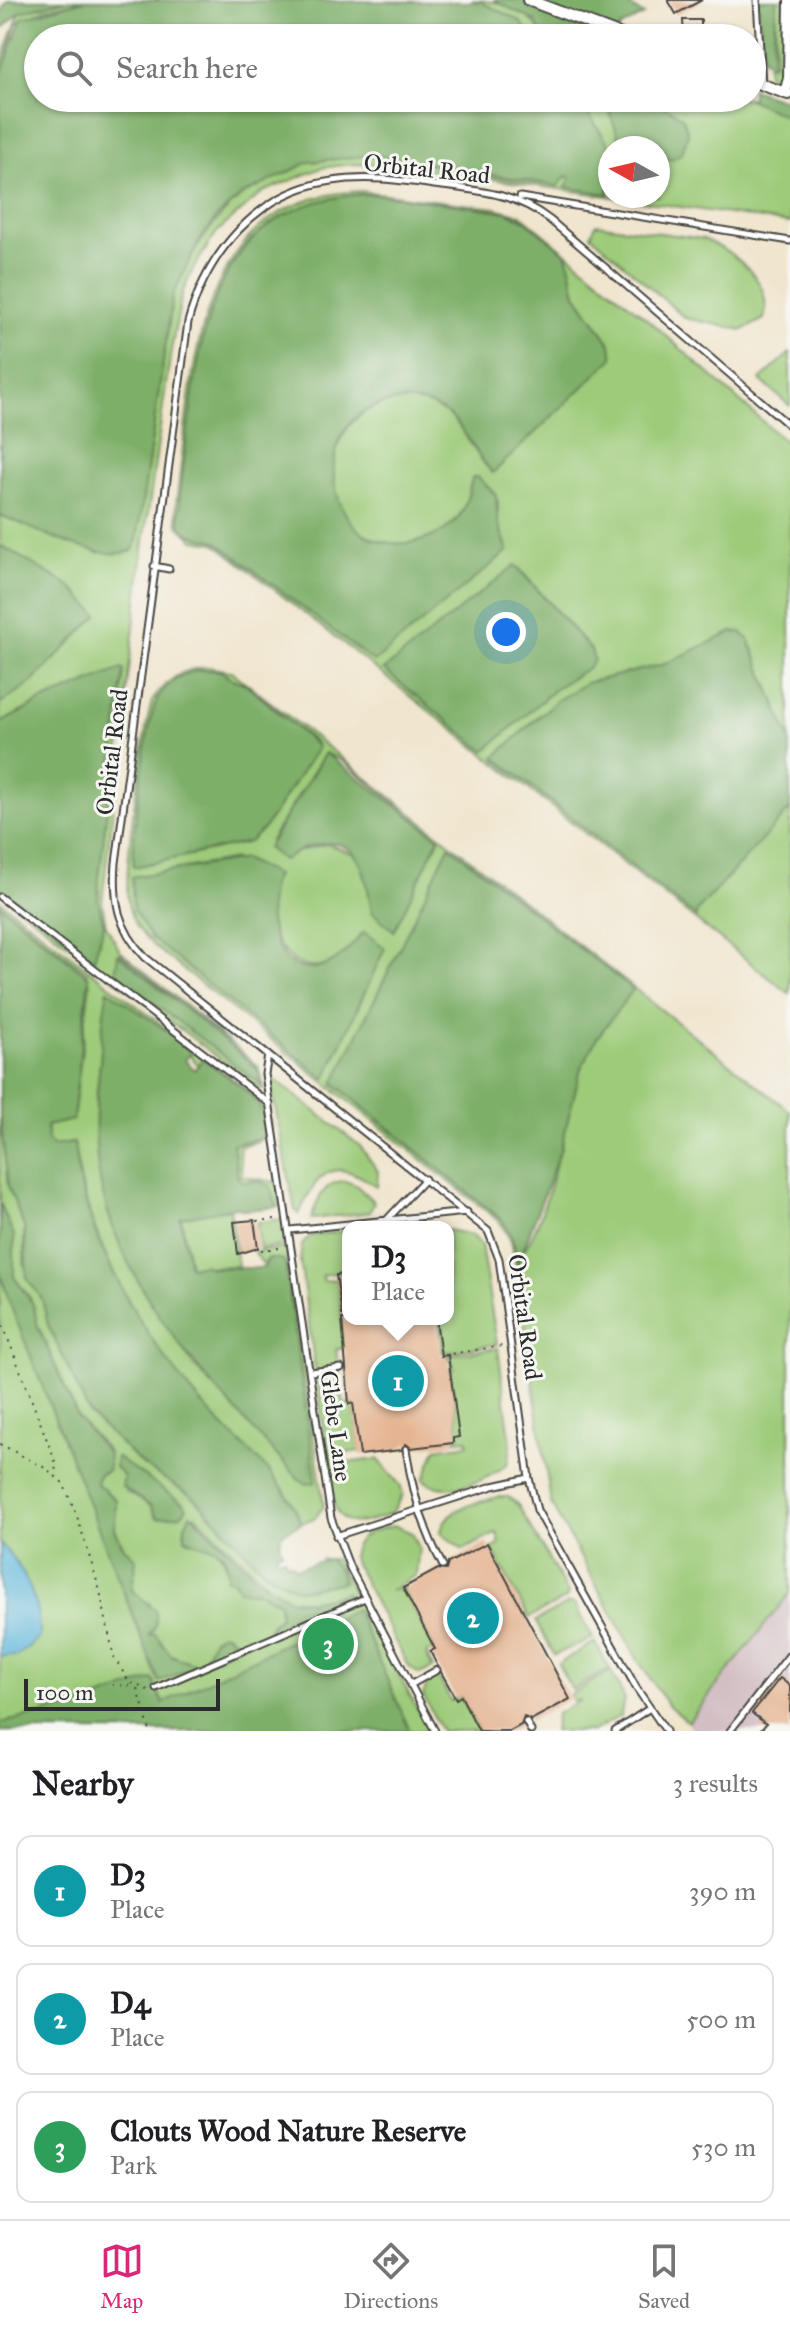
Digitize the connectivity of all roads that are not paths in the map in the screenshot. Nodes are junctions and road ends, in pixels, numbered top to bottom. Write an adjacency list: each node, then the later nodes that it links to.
1 (528, 0): 5 (street)
2 (757, 0): 6 (lane)
3 (790, 0): 4 (street)
4 (790, 12): 8 (street)
5 (592, 24)
6 (757, 24)
7 (766, 86): 8 (street)
8 (787, 94)
9 (495, 193): 10 (lane); 11 (lane, Orbital Road); 12 (lane, Orbital Road)
10 (790, 241)
11 (790, 426)
12 (154, 566): 13 (lane); 15 (lane, Orbital Road)
13 (169, 569)
14 (0, 897): 16 (lane)
15 (268, 1055): 16 (lane, Glebe Lane); 17 (lane, Orbital Road)
16 (271, 1104): 22 (lane, Glebe Lane)
17 (425, 1179): 18 (lane, Orbital Road); 19 (lane)
18 (467, 1212): 19 (lane); 26 (lane, Orbital Road)
19 (383, 1220): 20 (lane)
20 (374, 1221)
21 (342, 1224): 22 (lane)
22 (290, 1230): 24 (lane, Glebe Lane)
23 (341, 1368): 24 (lane)
24 (310, 1372): 28 (lane, Glebe Lane)
25 (406, 1449): 27 (lane)
26 (529, 1478): 27 (lane); 35 (lane, Orbital Road)
27 (420, 1510): 28 (lane); 29 (lane)
28 (336, 1536): 30 (lane, Glebe Lane)
29 (443, 1566)
30 (365, 1598): 33 (lane, Glebe Lane); 34 (lane)
31 (790, 1654): 41 (lane)
32 (437, 1670): 33 (lane)
33 (410, 1685): 37 (lane, Glebe Lane)
34 (156, 1688)
35 (650, 1708): 39 (lane); 40 (lane, Orbital Road)
36 (526, 1722): 38 (lane)
37 (435, 1731)
38 (531, 1731)
39 (615, 1731)
40 (666, 1731)
41 (730, 1731)

